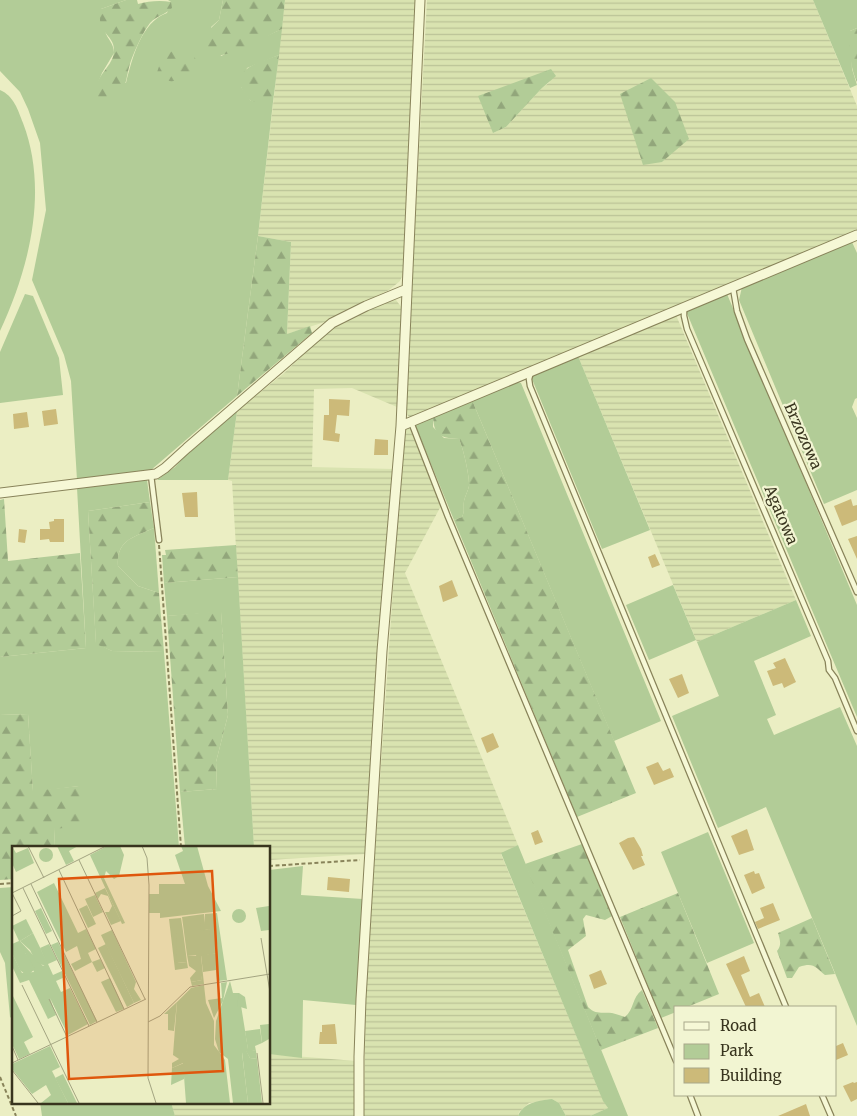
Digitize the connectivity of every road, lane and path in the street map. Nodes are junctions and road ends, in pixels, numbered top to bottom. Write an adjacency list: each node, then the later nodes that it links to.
1 (420, 0): 4 (street)
2 (857, 236): 3 (street)
3 (733, 288): 5 (street); 12 (lane, Brzozowa)
4 (406, 289): 8 (street); 9 (street)
5 (684, 308): 6 (street); 13 (lane, Agatowa)
6 (530, 372): 7 (street); 17 (lane)
7 (411, 422): 8 (street); 18 (lane)
8 (401, 426): 15 (street)
9 (151, 475): 10 (street); 11 (lane)
10 (0, 493)
11 (159, 540): 14 (path)
12 (857, 592)
13 (857, 731)
14 (181, 846)
15 (370, 859): 16 (path); 23 (street)
16 (270, 866)
17 (786, 1006)
18 (674, 1056)
19 (0, 1077): 22 (path)
20 (690, 1096): 24 (lane)
21 (822, 1096): 25 (lane)
22 (16, 1116)
23 (359, 1116)
24 (698, 1116)
25 (831, 1116)

